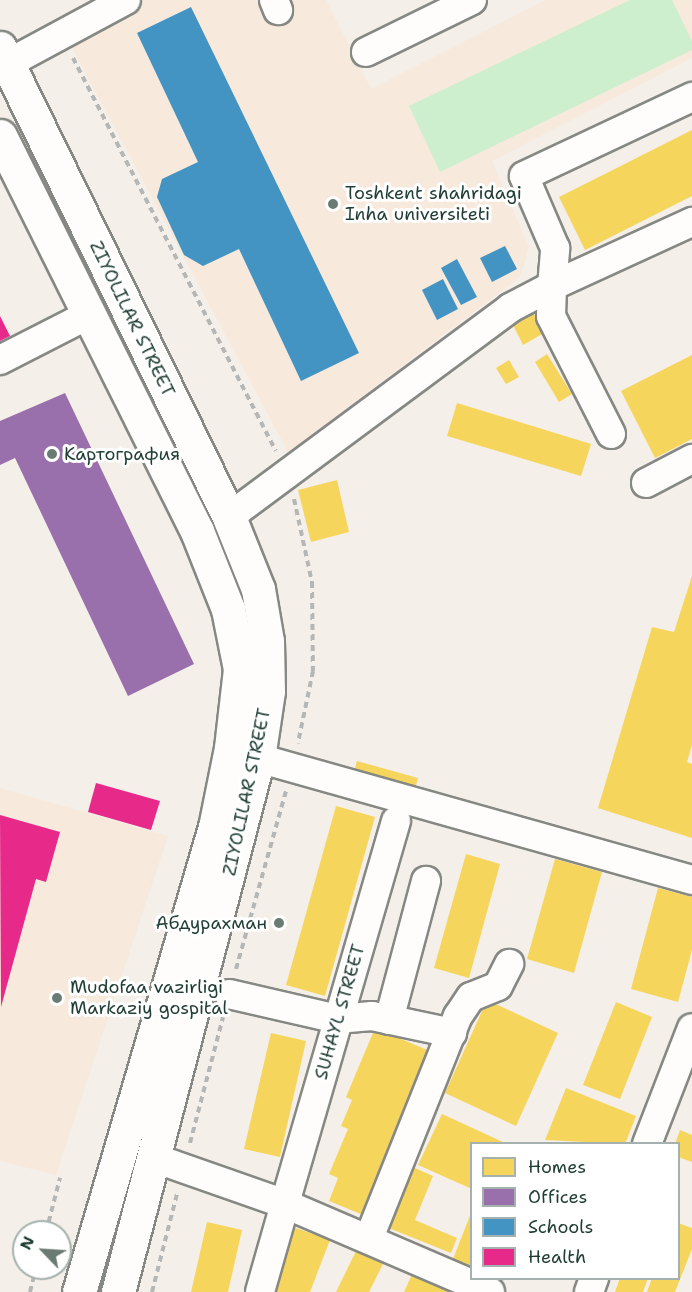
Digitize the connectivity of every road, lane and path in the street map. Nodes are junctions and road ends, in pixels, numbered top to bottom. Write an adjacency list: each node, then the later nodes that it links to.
1 (126, 0): 4 (street)
2 (472, 0): 3 (street)
3 (366, 52)
4 (4, 56): 14 (main road, ZIYOLILAR STREET)
5 (692, 97): 8 (street)
6 (0, 136): 9 (main road, ZIYOLILAR STREET)
7 (692, 222): 8 (street)
8 (552, 286): 11 (street); 14 (street)
9 (90, 314): 10 (street); 30 (main road, ZIYOLILAR STREET)
10 (0, 360)
11 (611, 435)
12 (692, 459): 13 (street)
13 (646, 483)
14 (229, 517): 15 (main road, ZIYOLILAR STREET)
15 (258, 758): 17 (street); 26 (main road, ZIYOLILAR STREET)
16 (396, 820): 21 (street, SUHAYL STREET)
17 (692, 880)
18 (426, 881): 22 (street)
19 (509, 964): 24 (street)
20 (229, 994): 21 (street)
21 (337, 1019): 22 (street); 28 (street, SUHAYL STREET)
22 (389, 1020): 24 (street)
23 (692, 1028): 25 (street)
24 (452, 1033): 31 (street)
25 (647, 1142)
26 (154, 1158): 28 (street); 32 (main road, ZIYOLILAR STREET)
27 (60, 1178): 29 (path)
28 (285, 1204): 31 (street); 35 (street, SUHAYL STREET)
29 (49, 1220)
30 (96, 1233): 32 (main road); 33 (main road, ZIYOLILAR STREET)
31 (369, 1238): 36 (street)
32 (131, 1244): 34 (main road, ZIYOLILAR STREET)
33 (79, 1292)
34 (118, 1292)
35 (260, 1292)
36 (490, 1292)

